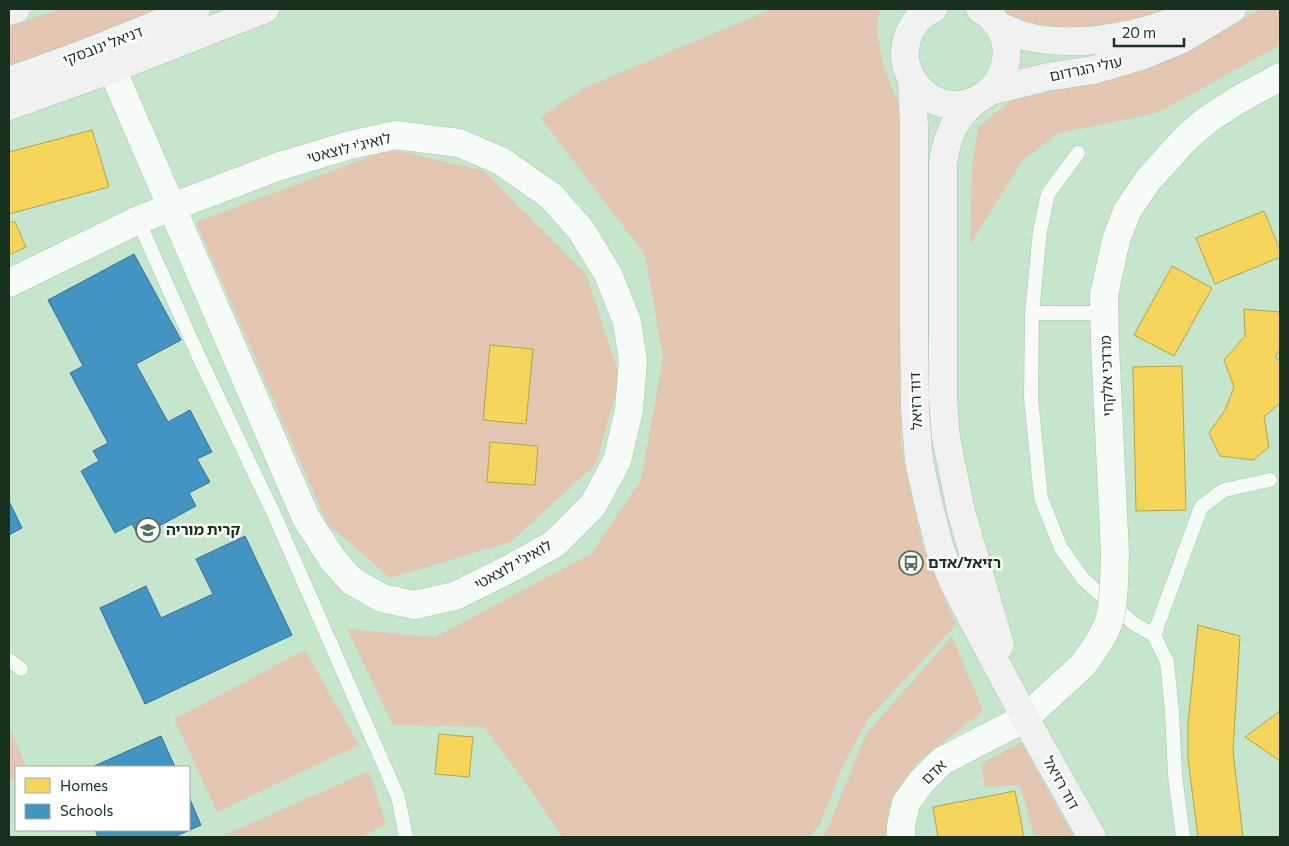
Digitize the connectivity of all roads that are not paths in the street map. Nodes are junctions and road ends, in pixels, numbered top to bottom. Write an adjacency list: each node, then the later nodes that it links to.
1 (16, 9): 8 (street)
2 (196, 9): 14 (street, דניאל ינובסקי)
3 (265, 9): 11 (street)
4 (901, 9): 10 (street)
5 (933, 9): 10 (street)
6 (1207, 9): 9 (street, עולי הגרדום)
7 (1232, 9): 15 (street, עולי הגרדום)
8 (9, 11)
9 (989, 18): 15 (street, דוד רזיאל)
10 (905, 46): 13 (street)
11 (112, 70): 16 (street); 18 (street, לואיג'י לוצאטי)
12 (1280, 77): 22 (street, מרדכי אלקחי)
13 (912, 80): 15 (street, עולי הגרדום); 27 (street, דוד רזיאל)
14 (9, 81)
15 (983, 96): 27 (street, דוד רזיאל)
16 (9, 106)
17 (1078, 153): 21 (lane)
18 (172, 207): 18 (street, לואיג'י לוצאטי); 19 (street, לואיג'י לוצאטי)
19 (138, 220): 20 (street, לואיג'י לוצאטי); 28 (lane)
20 (9, 282)
21 (1032, 312): 22 (lane); 24 (lane)
22 (1105, 313): 27 (street, מרדכי אלקחי, bridge)
23 (1270, 480): 24 (lane)
24 (1154, 635): 31 (lane)
25 (9, 660): 26 (lane)
26 (21, 669)
27 (1021, 710): 29 (street, אדם); 30 (street, דוד רזיאל)
28 (406, 837)
29 (901, 837)
30 (1092, 837)
31 (1183, 837)

